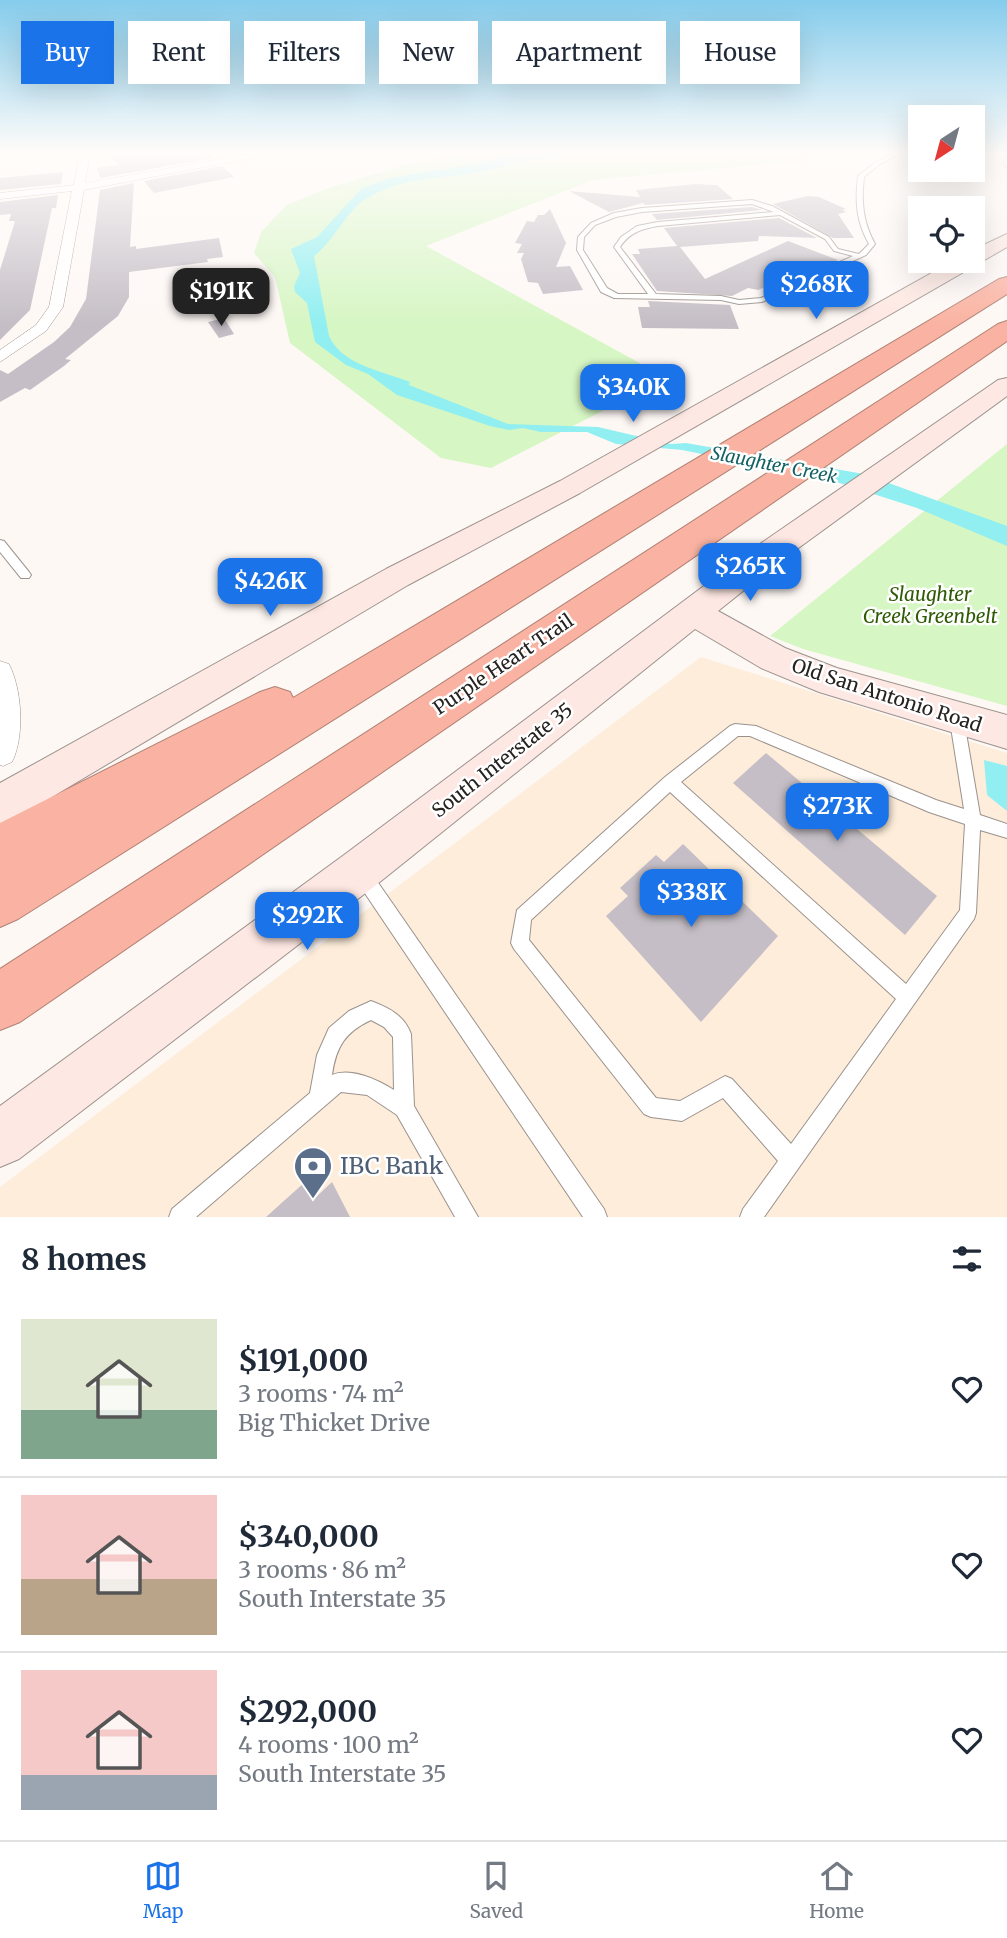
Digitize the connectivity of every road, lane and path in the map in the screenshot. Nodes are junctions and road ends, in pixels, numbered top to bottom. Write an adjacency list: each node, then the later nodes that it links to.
1 (74, 210): 13 (street)
2 (645, 210): 11 (lane)
3 (773, 210): 5 (lane)
4 (859, 210): 8 (lane)
5 (781, 213): 8 (lane); 11 (lane)
6 (1007, 239): 7 (main road)
7 (985, 251)
8 (859, 256): 11 (lane)
9 (946, 273): 24 (main road)
10 (1007, 284): 17 (highway)
11 (654, 297)
12 (1007, 330): 31 (highway, Purple Heart Trail)
13 (0, 357)
14 (1007, 385): 18 (main road, South Interstate 35)
15 (0, 544): 16 (lane)
16 (25, 575)
17 (527, 579): 27 (highway); 29 (highway)
18 (695, 613): 20 (main road, Old San Antonio Road); 28 (main road, South Interstate 35)
19 (0, 671): 22 (street)
20 (957, 718): 21 (main road, Old San Antonio Road); 25 (lane)
21 (1007, 732)
22 (1, 753): 24 (street)
23 (670, 782): 25 (lane); 30 (lane); 35 (lane)
24 (13, 798)
25 (973, 820): 26 (lane); 30 (lane)
26 (1007, 831)
27 (0, 849)
28 (360, 870): 34 (main road, South Interstate 35); 38 (lane)
29 (0, 901)
30 (908, 998): 35 (lane)
31 (0, 1002)
32 (319, 1099): 33 (lane); 33 (lane); 37 (lane)
33 (404, 1108): 36 (lane)
34 (0, 1140)
35 (792, 1161): 39 (lane)
36 (460, 1214)
37 (180, 1217)
38 (596, 1217)
39 (751, 1217)

